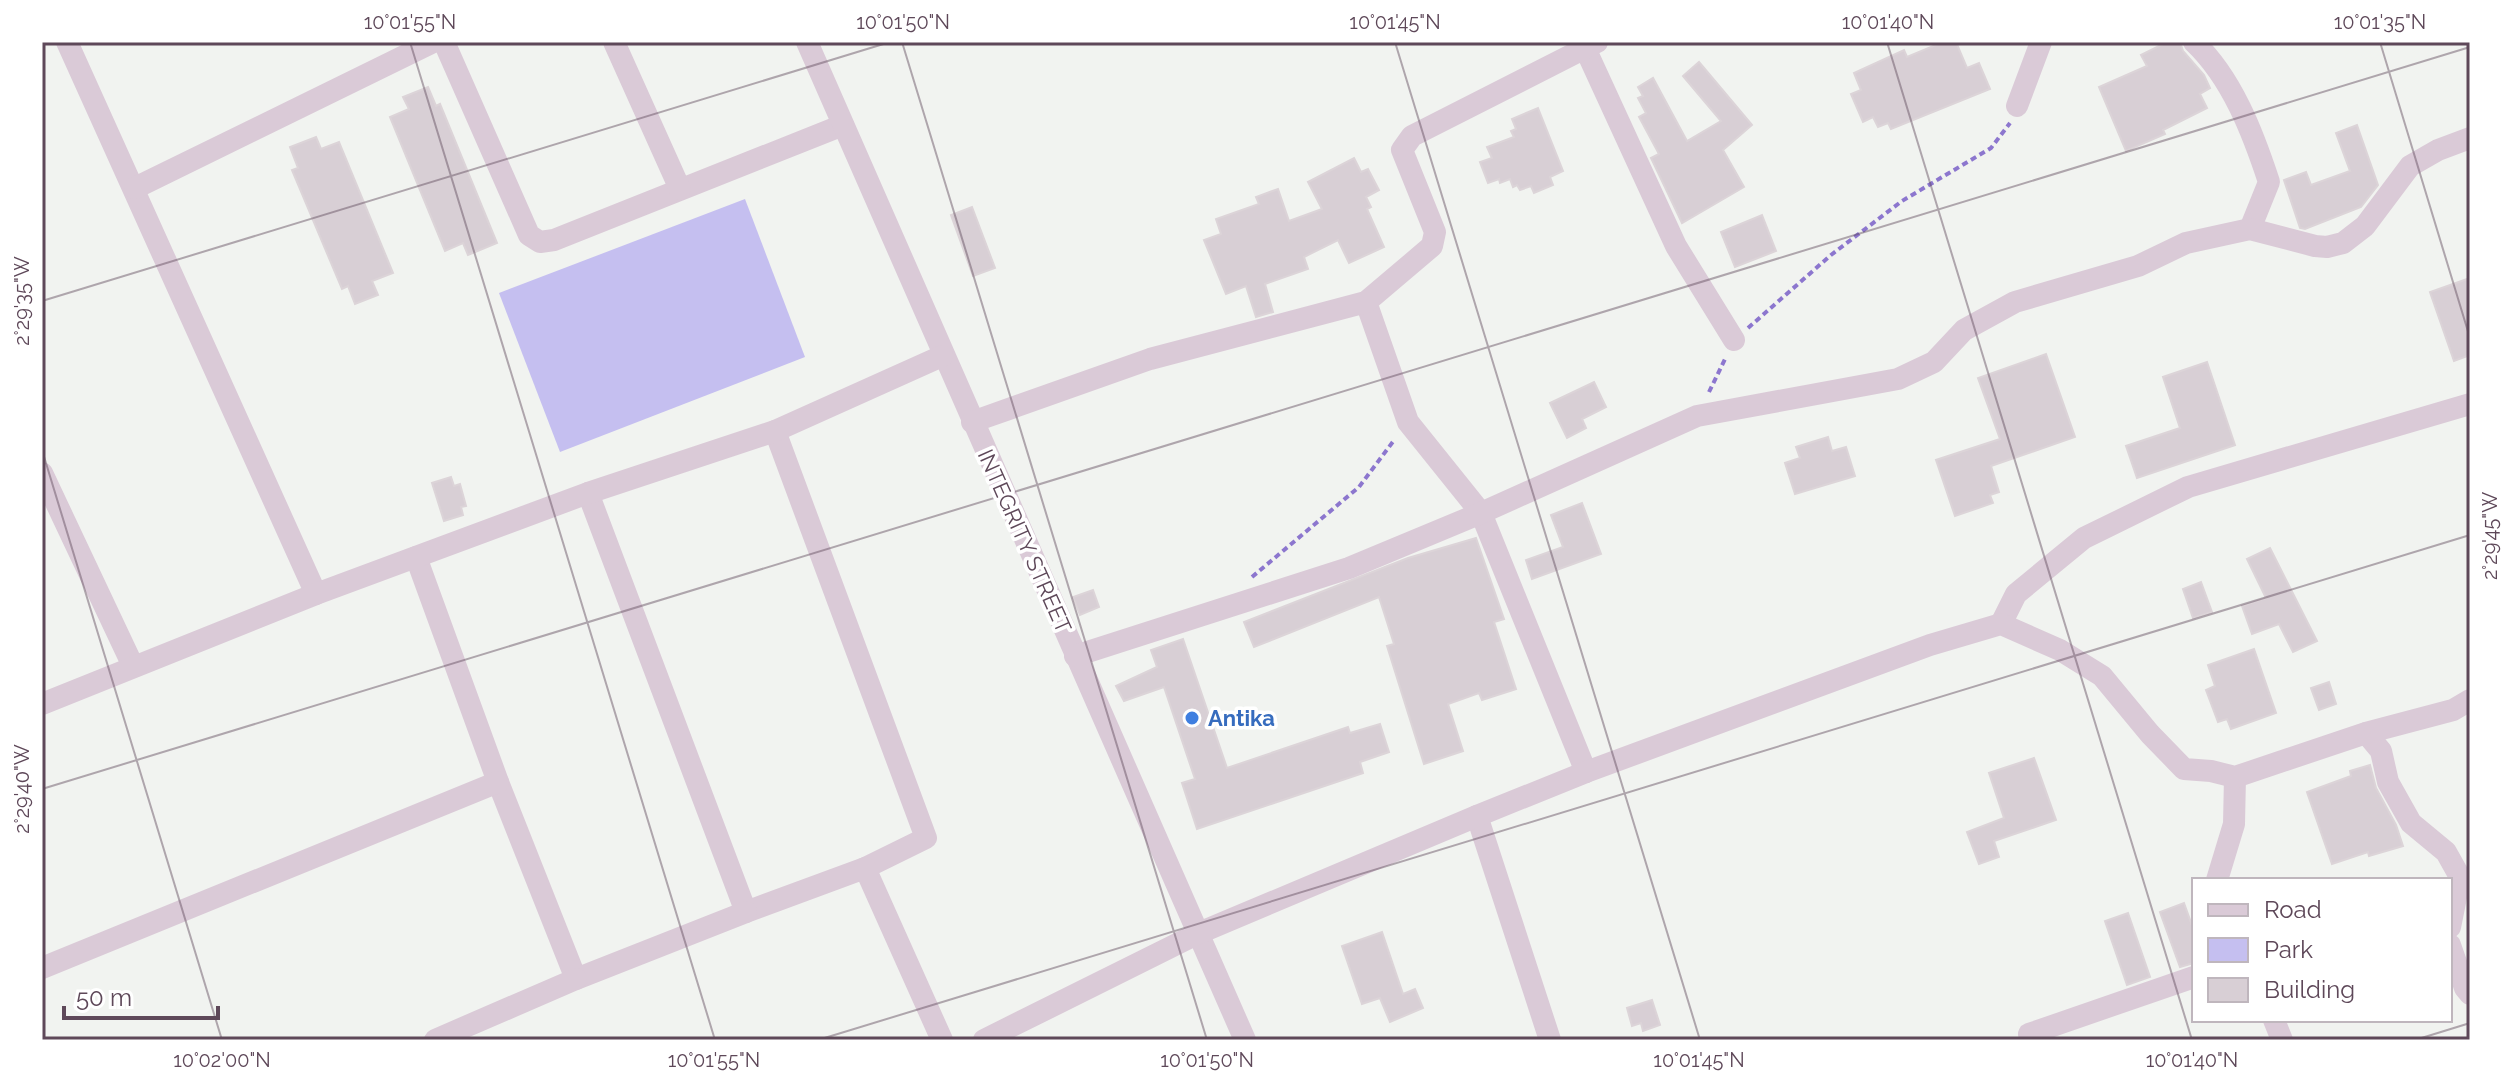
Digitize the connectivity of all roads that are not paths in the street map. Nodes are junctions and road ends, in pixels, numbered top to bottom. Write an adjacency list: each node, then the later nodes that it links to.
1 (67, 42): 12 (street)
2 (433, 42): 12 (street)
3 (444, 42): 13 (street)
4 (614, 42): 13 (street)
5 (807, 42): 10 (street, INTEGRITY STREET)
6 (2041, 42): 9 (street)
7 (2194, 42): 14 (street)
8 (1591, 45): 15 (street); 16 (street)
9 (2017, 106)
10 (843, 125): 13 (street); 17 (street, INTEGRITY STREET)
11 (2470, 138): 14 (street)
12 (135, 188): 25 (street)
13 (680, 189)
14 (2250, 229): 23 (street)
15 (1366, 302): 19 (street); 23 (street)
16 (1734, 340)
17 (942, 356): 19 (street, INTEGRITY STREET); 20 (street)
18 (2470, 404): 26 (street)
19 (972, 422): 27 (street, INTEGRITY STREET)
20 (775, 431): 22 (street); 36 (street)
21 (42, 473): 28 (street)
22 (588, 493): 24 (street); 38 (street)
23 (1481, 513): 27 (street); 32 (street)
24 (416, 557): 25 (street); 34 (street)
25 (316, 594): 28 (street)
26 (2001, 624): 32 (street); 33 (street)
27 (1075, 656): 40 (street, INTEGRITY STREET)
28 (133, 666): 30 (street)
29 (2470, 700): 31 (street)
30 (42, 704)
31 (2366, 733): 33 (street); 39 (street)
32 (1586, 772): 35 (street)
33 (2235, 777): 37 (street)
34 (498, 782): 42 (street); 44 (street)
35 (1477, 816): 40 (street); 50 (street)
36 (865, 868): 38 (street); 47 (street)
37 (2218, 878)
38 (746, 912): 44 (street)
39 (2452, 917)
40 (1199, 933): 48 (street); 49 (street, INTEGRITY STREET)
41 (2452, 951): 45 (street)
42 (42, 968)
43 (2192, 978): 51 (street)
44 (576, 979): 46 (street)
45 (2470, 994)
46 (435, 1040)
47 (942, 1040)
48 (984, 1040)
49 (1245, 1040)
50 (1550, 1040)
51 (2031, 1040)

